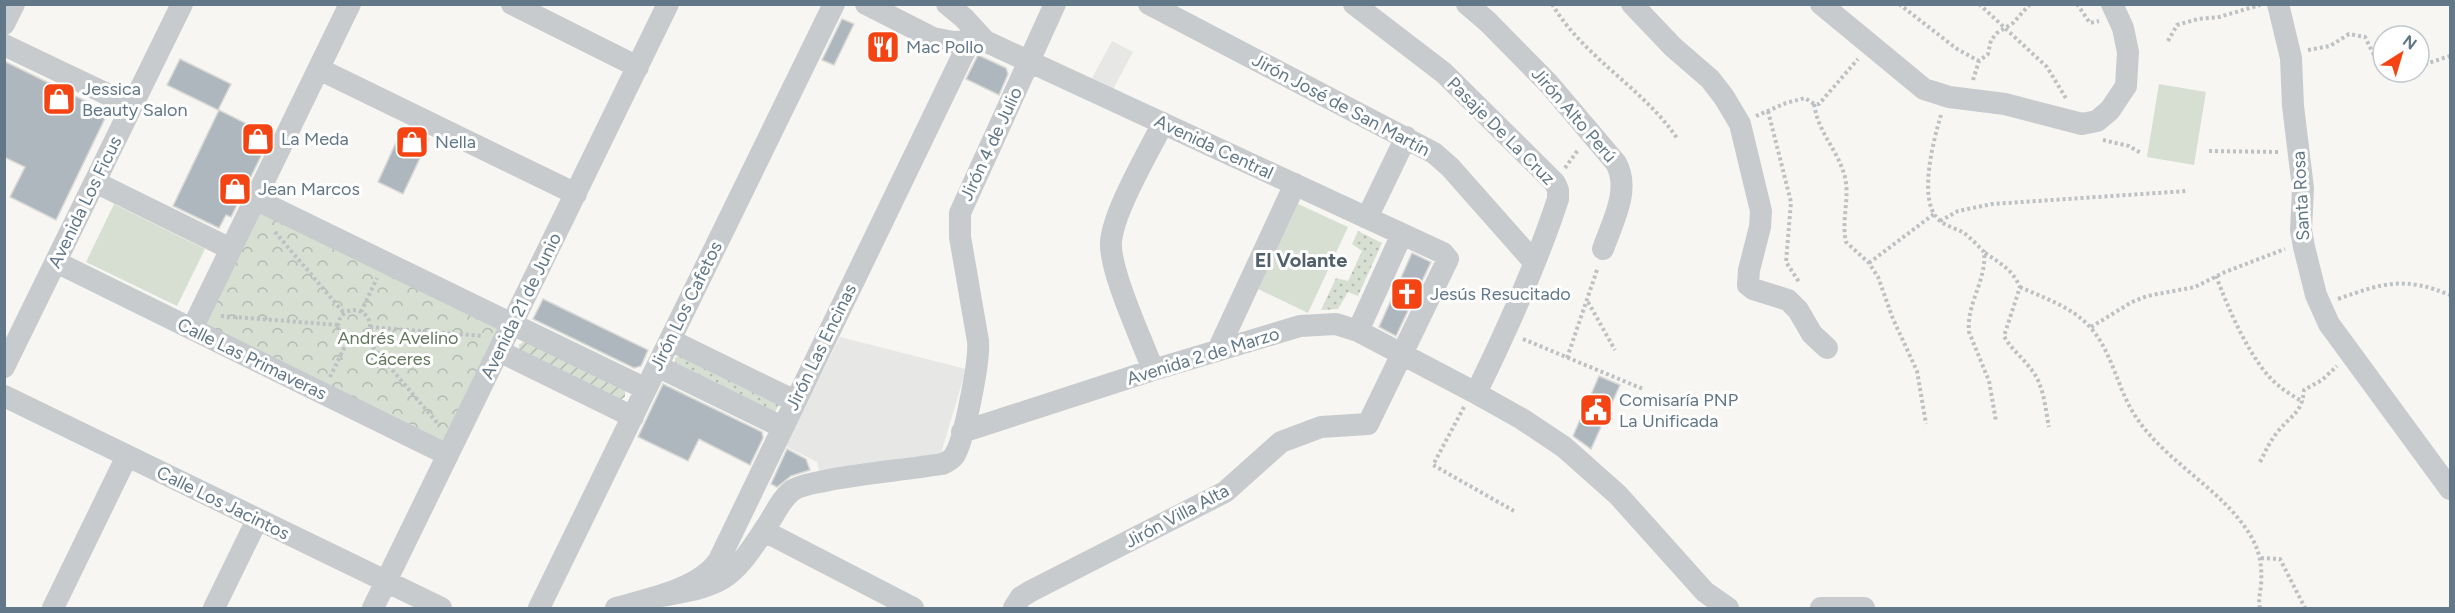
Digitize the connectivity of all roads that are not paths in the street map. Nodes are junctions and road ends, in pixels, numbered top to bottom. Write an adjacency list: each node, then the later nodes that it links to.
1 (14, 4): 17 (street)
2 (182, 4): 24 (street, Avenida Los Ficus)
3 (350, 4): 23 (street)
4 (512, 4): 22 (street)
5 (668, 4): 22 (street, Avenida 21 de Junio)
6 (834, 4): 40 (street, Jirón Los Cafetos)
7 (866, 4): 18 (street)
8 (1055, 4): 21 (street, Jirón 4 de Julio)
9 (1149, 4): 26 (street, Jirón José de San Martín)
10 (1354, 4): 36 (street, Pasaje De La Cruz)
11 (1467, 4): 34 (street, Jirón Alto Perú)
12 (1632, 4): 42 (street)
13 (1821, 4): 14 (street)
14 (2112, 4)
15 (2278, 4): 57 (street, Santa Rosa)
16 (948, 5): 18 (street); 19 (street)
17 (4, 24)
18 (933, 38): 19 (street)
19 (977, 38): 21 (street, Avenida Central); 51 (street, Jirón Las Encinas)
20 (4, 45): 24 (street)
21 (1029, 62): 25 (street, Avenida Central); 54 (street, Jirón 4 de Julio)
22 (638, 67): 29 (street, Avenida 21 de Junio)
23 (319, 69): 29 (street); 30 (street)
24 (132, 106): 27 (street, Avenida Los Ficus)
25 (1163, 123): 28 (street, Avenida Central); 47 (street)
26 (1406, 137): 31 (street); 36 (street, Jirón José de San Martín)
27 (95, 182): 33 (street); 35 (street, Avenida Los Ficus)
28 (1295, 184): 31 (street, Avenida Central); 43 (street)
29 (576, 194): 37 (street, Avenida 21 de Junio)
30 (255, 199): 33 (street); 37 (street)
31 (1367, 218): 32 (street, Avenida Central)
32 (1402, 234): 39 (street); 44 (street, Avenida Central)
33 (231, 249): 38 (street)
34 (1603, 249)
35 (56, 262): 38 (street, Calle Las Primaveras); 46 (street, Avenida Los Ficus)
36 (1534, 262): 50 (street, Pasaje De La Cruz)
37 (512, 324): 41 (street, Avenida 21 de Junio); 48 (street)
38 (192, 329): 55 (street, Calle Las Primaveras)
39 (1358, 331): 43 (street, Avenida 2 de Marzo); 44 (street, Avenida 2 de Marzo)
40 (670, 340): 45 (street, Jirón Los Cafetos); 51 (street)
41 (493, 344): 52 (street); 55 (street, Avenida 21 de Junio)
42 (1827, 348)
43 (1218, 350): 47 (street, Avenida 2 de Marzo)
44 (1403, 355): 50 (street, Avenida 2 de Marzo); 69 (street, Jirón Villa Alta)
45 (657, 366): 48 (street, Jirón Los Cafetos); 53 (street)
46 (4, 367)
47 (1153, 370): 54 (street, Avenida 2 de Marzo)
48 (646, 389): 52 (street, Jirón Los Cafetos)
49 (4, 396): 56 (street, Calle Los Jacintos)
50 (1471, 399): 70 (street, Avenida 2 de Marzo)
51 (795, 401): 53 (street, Jirón Las Encinas)
52 (633, 417): 66 (street, Jirón Los Cafetos)
53 (782, 427): 61 (street, Jirón Las Encinas)
54 (962, 432): 59 (street)
55 (448, 455): 60 (street, Avenida 21 de Junio)
56 (127, 456): 58 (street, Calle Los Jacintos); 62 (street)
57 (2451, 489)
58 (257, 520): 60 (street, Calle Los Jacintos); 63 (street)
59 (764, 531): 61 (street); 68 (street)
60 (386, 583): 64 (street, Avenida 21 de Junio); 65 (street, Calle Los Jacintos)
61 (656, 597): 67 (street, Jirón Las Encinas)
62 (53, 609)
63 (214, 609)
64 (373, 609)
65 (441, 609)
66 (539, 609)
67 (616, 609)
68 (914, 609)
69 (1014, 609)
70 (1728, 609)
71 (1821, 609): 72 (street)
72 (1864, 609)

